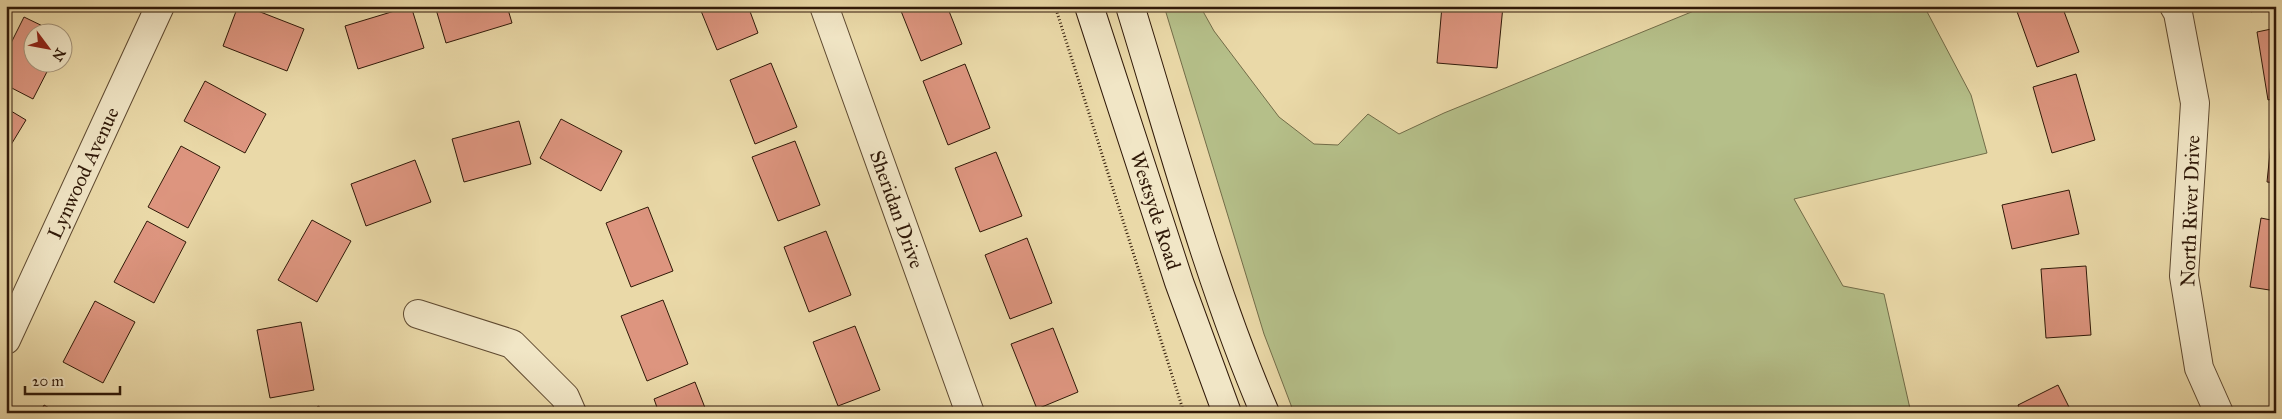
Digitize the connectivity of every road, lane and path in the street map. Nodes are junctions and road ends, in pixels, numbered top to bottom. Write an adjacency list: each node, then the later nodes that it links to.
1 (160, 6): 8 (street, Lynwood Avenue)
2 (824, 6): 10 (street, Sheridan Drive)
3 (1054, 6): 11 (path)
4 (1089, 6): 12 (street, Westsyde Road)
5 (1130, 6): 13 (street, Westsyde Road)
6 (2174, 6): 14 (street, North River Drive)
7 (418, 314): 9 (street)
8 (6, 340)
9 (572, 413)
10 (970, 413)
11 (1184, 413)
12 (1228, 413)
13 (1265, 413)
14 (2219, 413)

